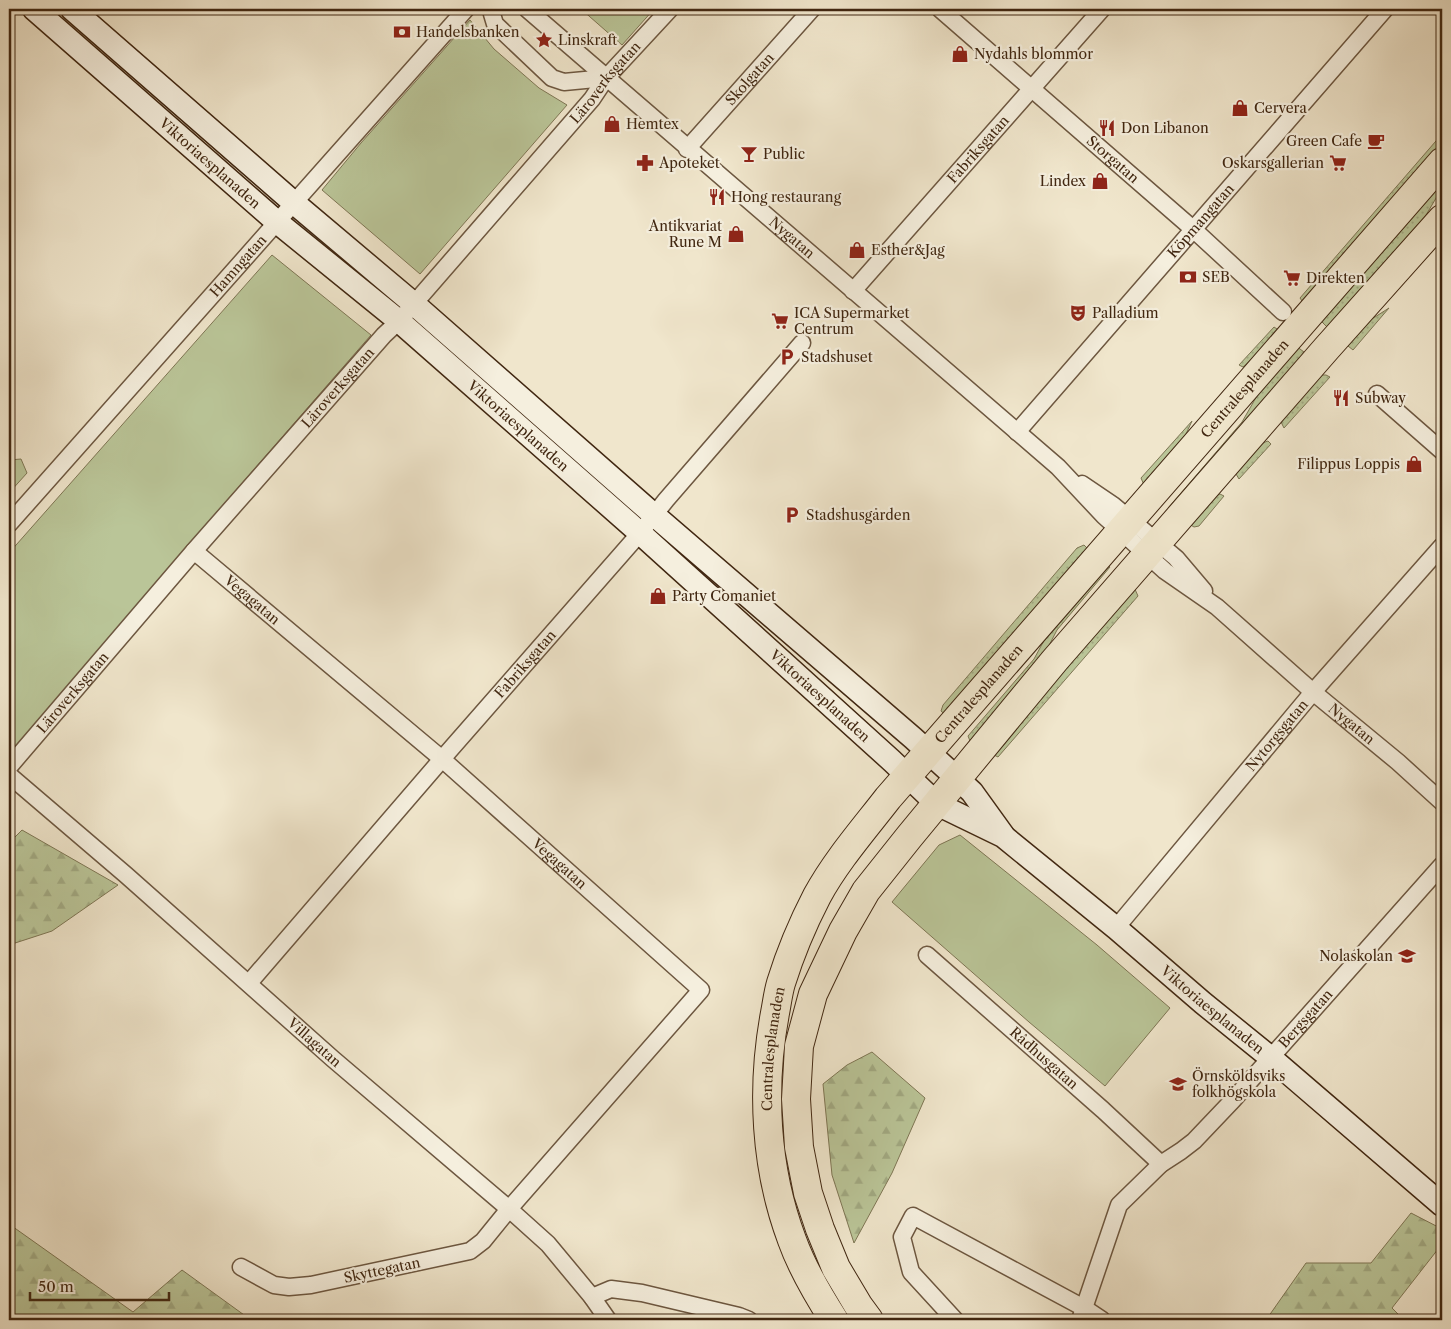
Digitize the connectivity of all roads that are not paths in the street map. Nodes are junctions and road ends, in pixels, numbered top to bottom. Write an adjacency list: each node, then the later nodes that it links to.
1 (35, 9): 17 (main road, Viktoriaesplanaden)
2 (72, 9): 15 (main road, Viktoriaesplanaden)
3 (466, 9): 15 (street, Hamngatan)
4 (492, 9): 11 (street)
5 (527, 9): 11 (street, Nygatan)
6 (670, 9): 11 (street, Läroverksgatan)
7 (812, 9): 13 (street, Skolgatan)
8 (940, 9): 12 (street, Storgatan)
9 (1102, 9): 12 (street, Fabriksgatan)
10 (1385, 9): 18 (street, Köpmangatan)
11 (606, 78): 13 (street, Nygatan); 20 (street, Läroverksgatan)
12 (1032, 88): 18 (street, Storgatan); 19 (street, Fabriksgatan)
13 (688, 149): 19 (street, Nygatan)
14 (1442, 162): 29 (highway, Centralesplanaden)
15 (293, 202): 17 (street, Hamngatan); 20 (main road, Viktoriaesplanaden)
16 (1442, 219): 32 (highway, Centralesplanaden)
17 (276, 222): 22 (main road, Viktoriaesplanaden); 28 (street, Hamngatan)
18 (1193, 229): 21 (street, Storgatan); 25 (street, Köpmangatan)
19 (854, 291): 25 (street, Nygatan)
20 (414, 304): 22 (street, Läroverksgatan); 27 (main road, Viktoriaesplanaden)
21 (1283, 312)
22 (399, 321): 30 (main road, Viktoriaesplanaden); 33 (street, Läroverksgatan)
23 (802, 343): 27 (street, Fabriksgatan)
24 (1378, 394): 26 (street)
25 (1018, 432): 29 (street, Nygatan)
26 (1442, 451)
27 (654, 515): 30 (street, Fabriksgatan); 35 (main road, Viktoriaesplanaden)
28 (9, 524)
29 (1125, 525): 32 (street, Nygatan); 35 (highway, Centralesplanaden)
30 (640, 533): 36 (street, Fabriksgatan); 39 (main road, Viktoriaesplanaden)
31 (1442, 546): 34 (street, Nytorgsgatan)
32 (1152, 548): 34 (street, Nygatan); 40 (highway, Centralesplanaden)
33 (194, 552): 36 (street, Vegagatan); 37 (street, Läroverksgatan)
34 (1313, 692): 41 (street, Nygatan); 45 (street, Nytorgsgatan)
35 (928, 752): 39 (highway, Centralesplanaden); 40 (main road, Viktoriaesplanaden)
36 (442, 759): 47 (street, Fabriksgatan); 51 (street, Vegagatan)
37 (9, 767)
38 (9, 775): 47 (street, Villagatan)
39 (907, 775): 42 (main road, Viktoriaesplanaden); 57 (highway, Centralesplanaden)
40 (957, 779): 42 (highway, Centralesplanaden); 43 (main road, Viktoriaesplanaden)
41 (1442, 802)
42 (936, 804): 43 (main road, Viktoriaesplanaden); 58 (highway, Centralesplanaden)
43 (1003, 836): 45 (main road, Viktoriaesplanaden)
44 (1442, 865): 48 (street, Bergsgatan)
45 (1116, 928): 48 (main road, Viktoriaesplanaden)
46 (926, 956): 49 (street, Rådhusgatan)
47 (249, 983): 51 (street, Villagatan)
48 (1271, 1058): 49 (street, Bergsgatan); 50 (main road, Viktoriaesplanaden)
49 (1161, 1164): 54 (street, Bergsgatan)
50 (1442, 1205)
51 (509, 1209): 52 (street, Skyttegatan); 53 (street, Villagatan)
52 (242, 1267)
53 (592, 1297): 55 (street, Villagatan); 56 (street)
54 (1082, 1314): 59 (street); 60 (street)
55 (608, 1320)
56 (749, 1320)
57 (834, 1320)
58 (869, 1320)
59 (955, 1320)
60 (1102, 1320)

